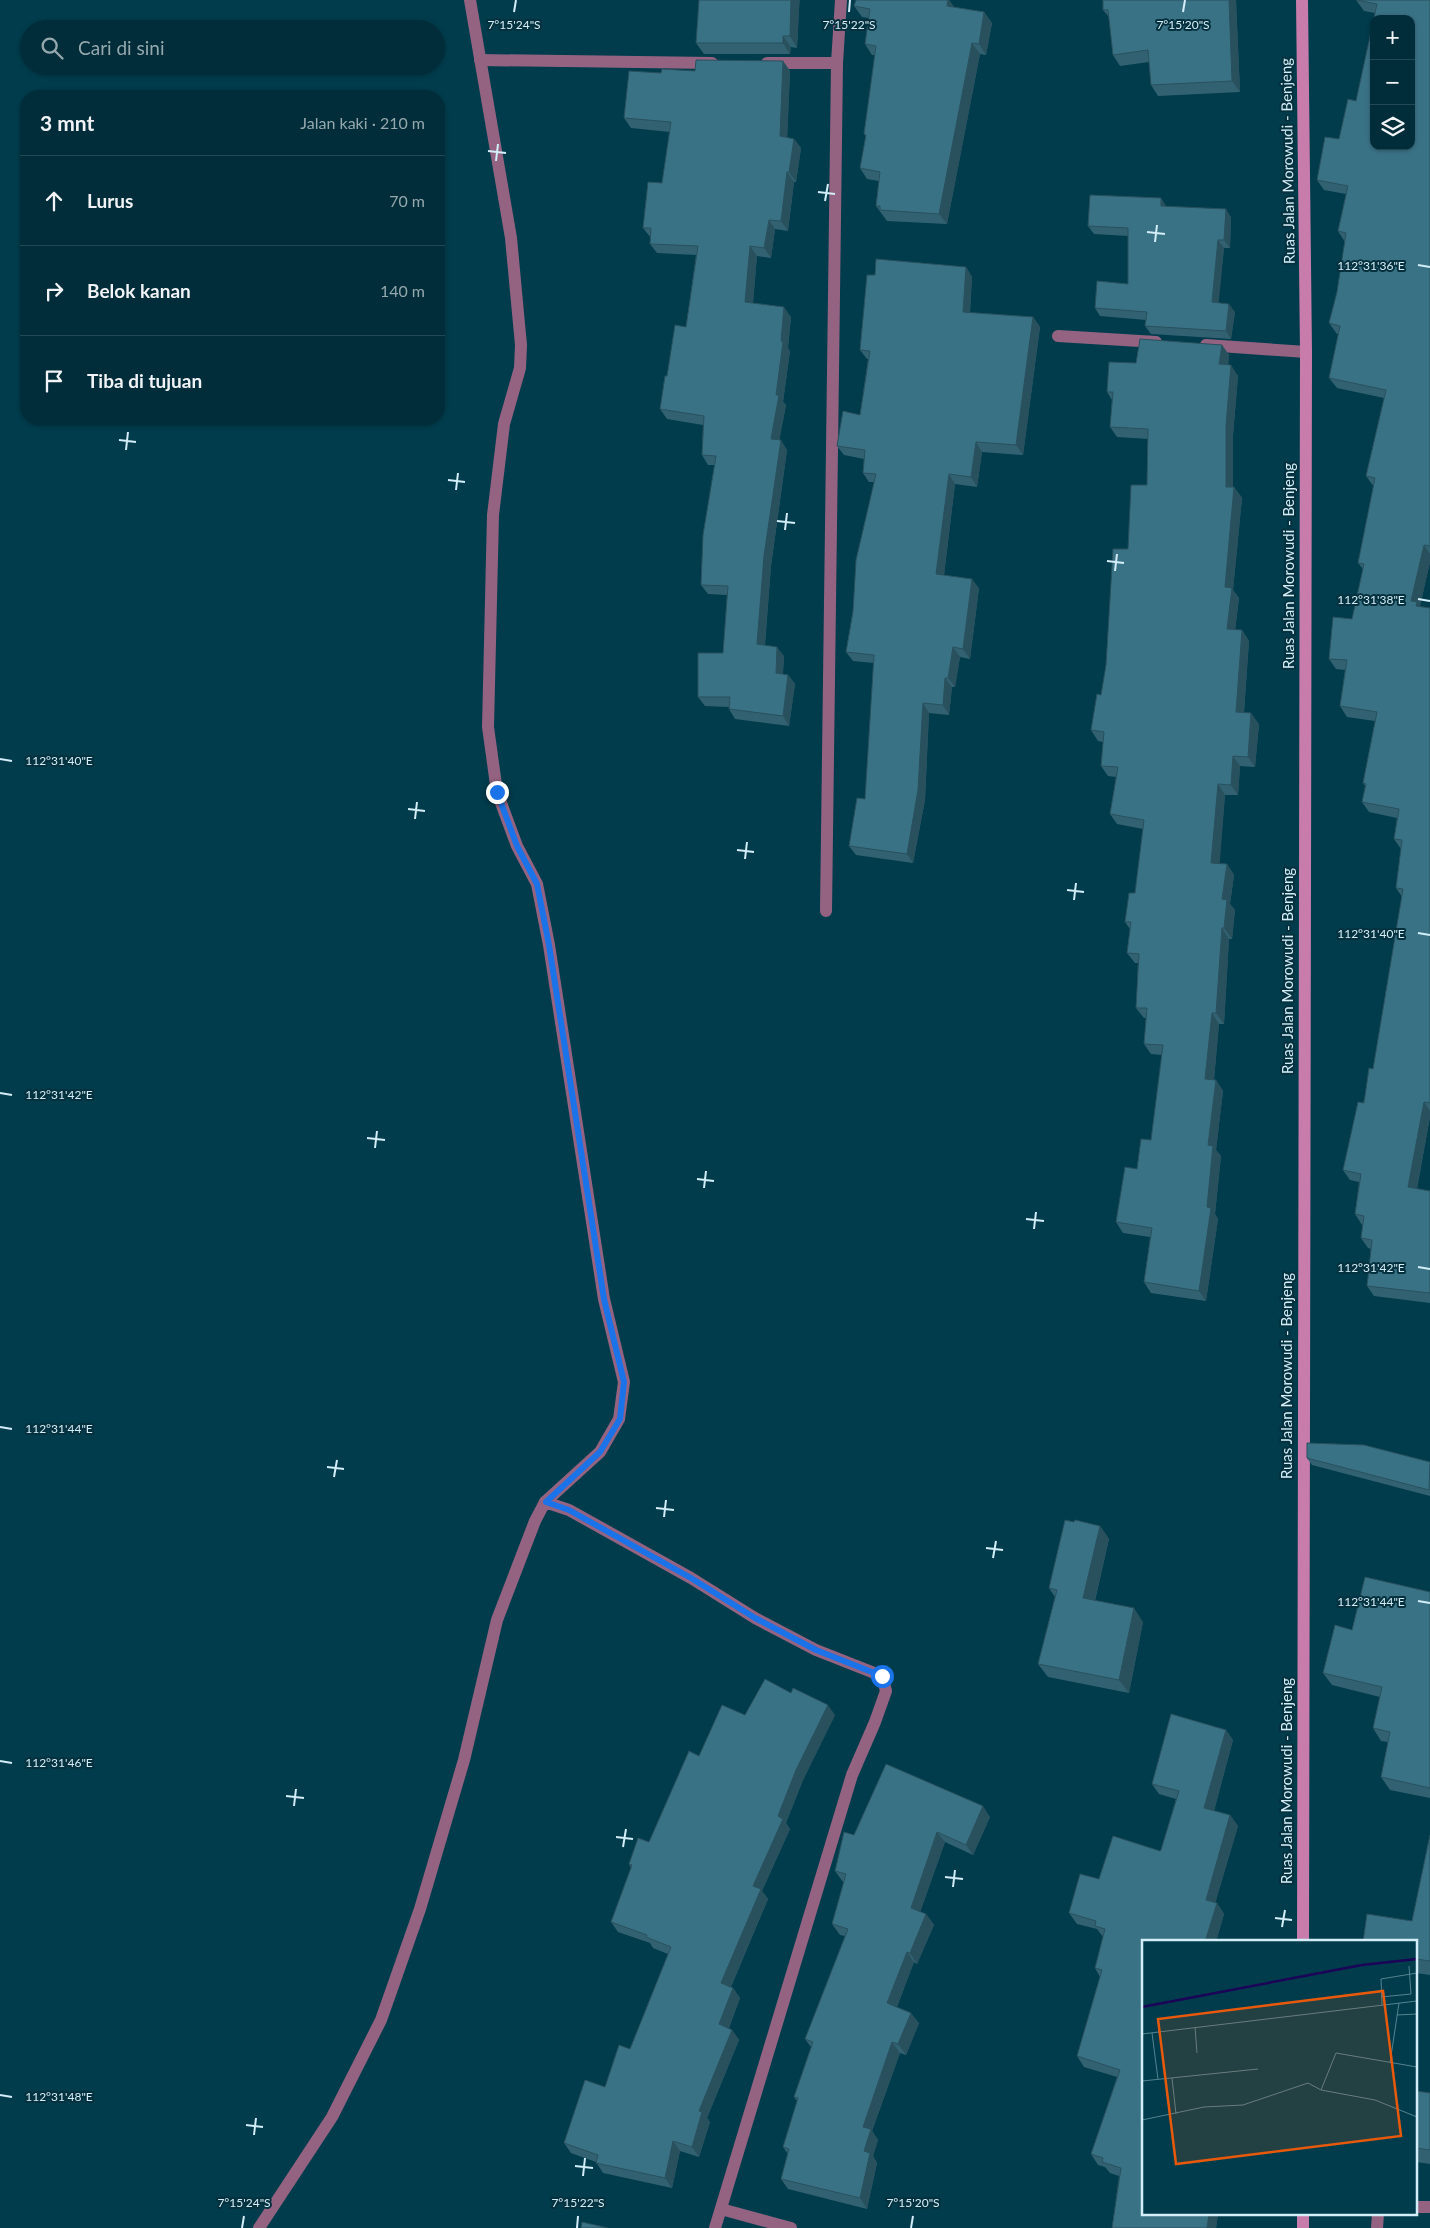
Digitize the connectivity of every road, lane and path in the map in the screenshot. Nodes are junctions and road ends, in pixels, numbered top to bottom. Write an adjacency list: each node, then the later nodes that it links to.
1 (470, 0): 4 (street)
2 (841, 0): 7 (street)
3 (1302, 0): 11 (main road, Ruas Jalan Morowudi - Benjeng)
4 (480, 60): 5 (street); 13 (street)
5 (725, 63)
6 (753, 63): 7 (street)
7 (837, 63): 12 (street)
8 (1058, 336): 9 (street)
9 (1167, 343)
10 (1197, 345): 11 (street)
11 (1306, 352): 14 (main road, Ruas Jalan Morowudi - Benjeng)
12 (826, 911)
13 (546, 1502): 15 (street); 16 (street)
14 (1303, 1940)
15 (720, 2209): 17 (street); 18 (street)
16 (259, 2228)
17 (715, 2228)
18 (791, 2228)

